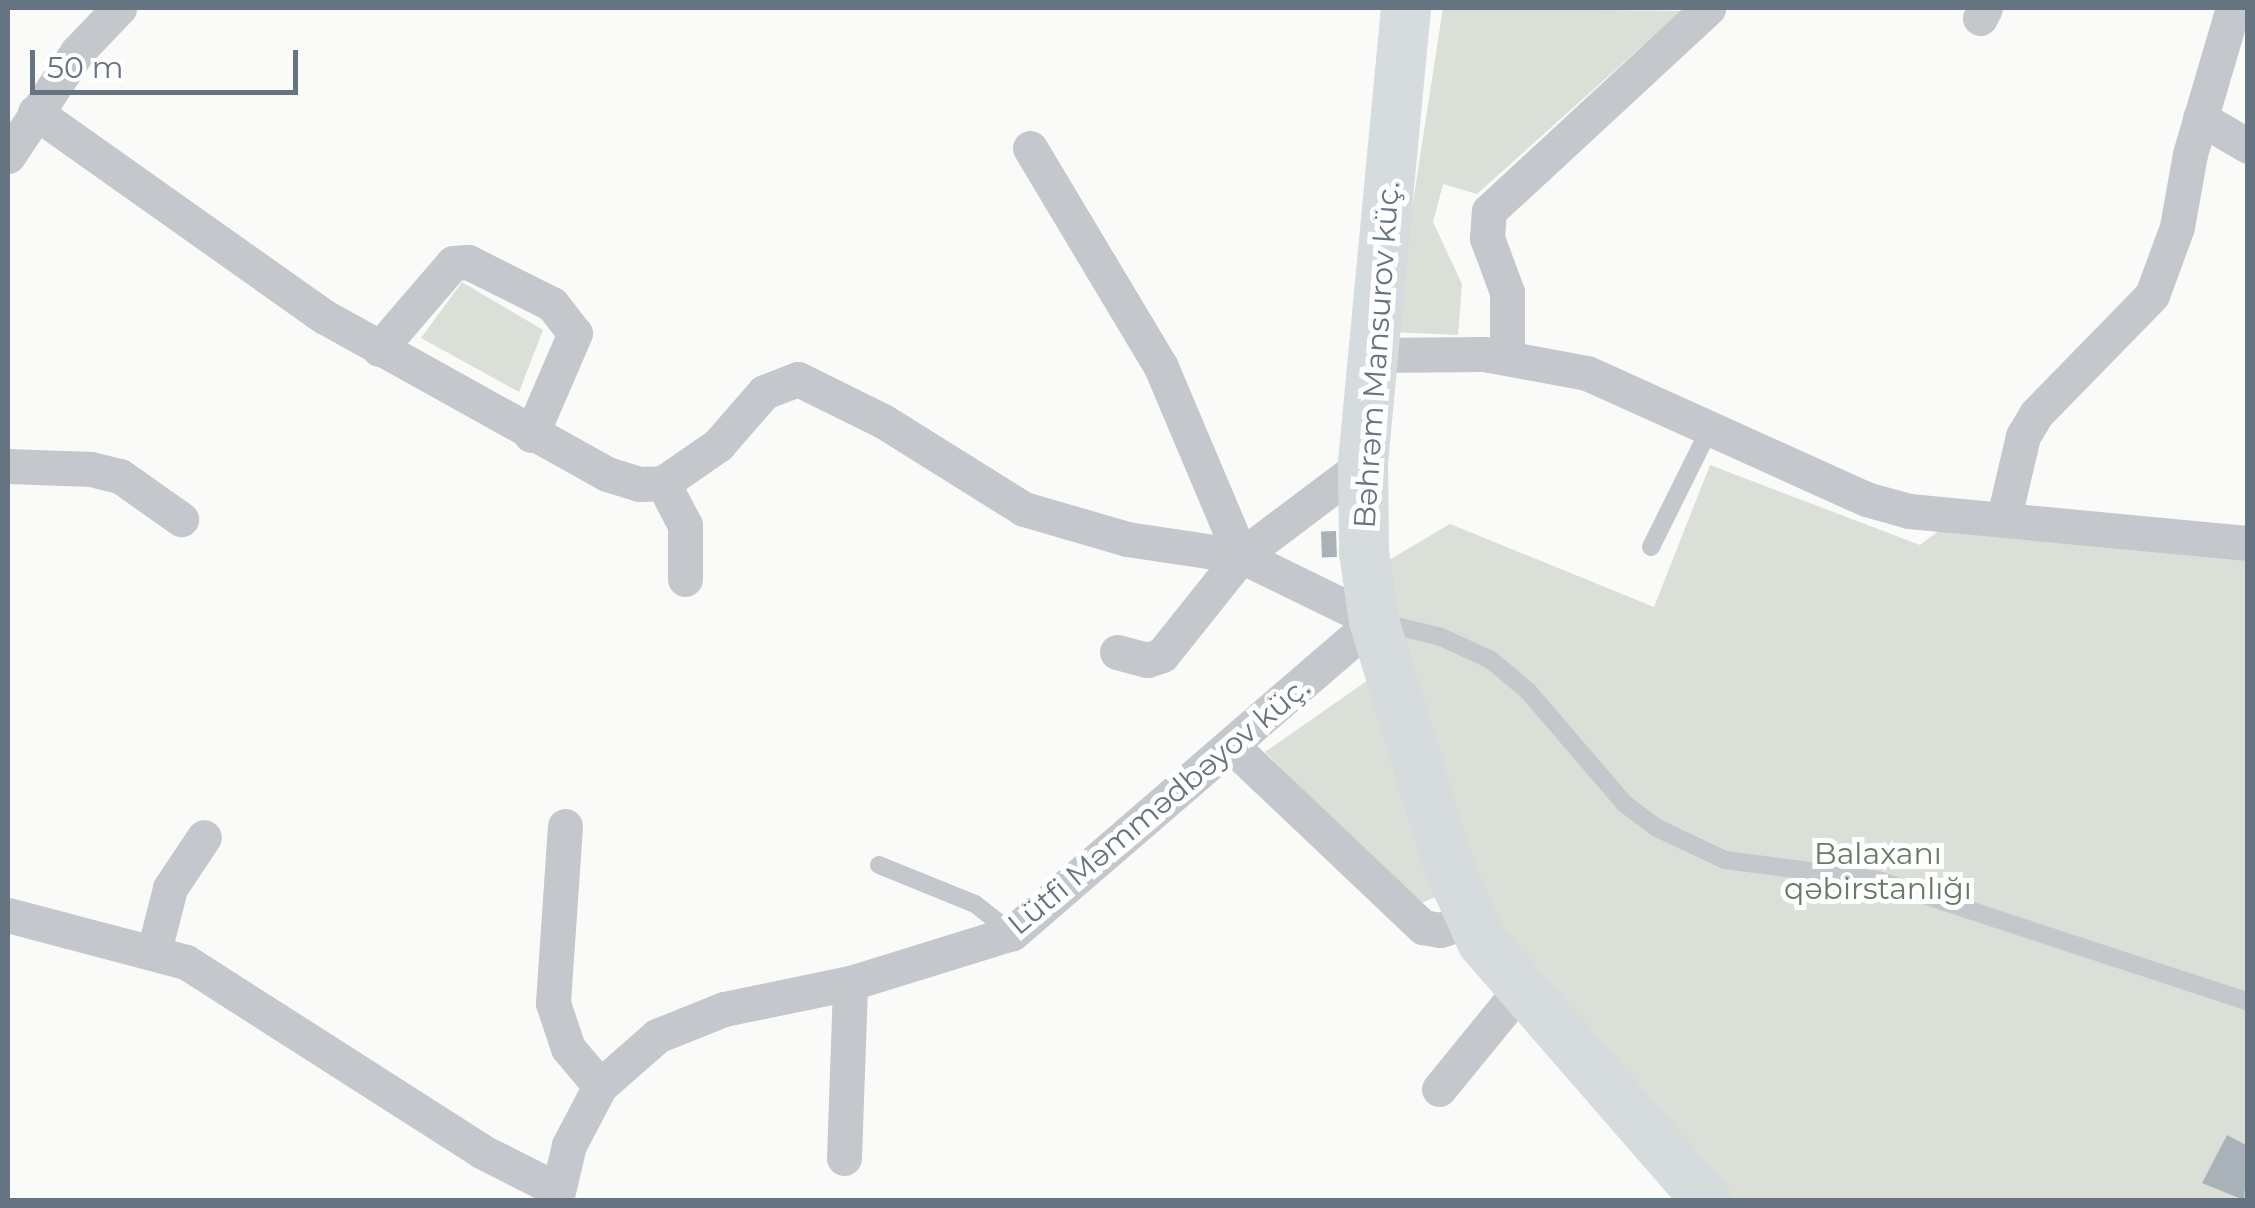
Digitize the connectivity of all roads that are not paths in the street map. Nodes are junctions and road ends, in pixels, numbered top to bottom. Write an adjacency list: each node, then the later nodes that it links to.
1 (119, 8): 5 (street)
2 (1406, 8): 11 (street, Bəhrəm Mansurov küç.)
3 (1708, 8): 12 (street)
4 (2233, 8): 6 (street)
5 (34, 112): 9 (street); 10 (street)
6 (2200, 118): 7 (street); 18 (street)
7 (2248, 146)
8 (1030, 148): 22 (street)
9 (8, 156)
10 (379, 348): 14 (street); 14 (street)
11 (1372, 355): 12 (street); 15 (street, Bəhrəm Mansurov küç.)
12 (1507, 357): 13 (street)
13 (1710, 428): 18 (street); 21 (lane)
14 (531, 434): 17 (street)
15 (1364, 464): 22 (street); 24 (street, Bəhrəm Mansurov küç.)
16 (8, 466): 19 (street)
17 (663, 482): 22 (street); 23 (street)
18 (2004, 518): 20 (street)
19 (181, 519)
20 (2248, 543)
21 (1651, 547)
22 (1242, 556): 24 (street); 25 (street)
23 (685, 579)
24 (1374, 621): 26 (street, Lütfi Məmmədbəyov küç.); 31 (street, Bəhrəm Mansurov küç.); 36 (lane)
25 (1117, 652)
26 (1233, 748): 31 (street); 32 (street, Lütfi Məmmədbəyov küç.)
27 (566, 826): 37 (street)
28 (204, 837): 33 (street)
29 (879, 865): 32 (lane)
30 (8, 914): 33 (street)
31 (1470, 920): 35 (street, Bəhrəm Mansurov küç.)
32 (1012, 933): 34 (street, Lütfi Məmmədbəyov küç.)
33 (154, 951): 40 (street)
34 (850, 983): 37 (street, Lütfi Məmmədbəyov küç.); 39 (street)
35 (1519, 991): 38 (street); 41 (street, Bəhrəm Mansurov küç.)
36 (2248, 1002)
37 (600, 1086): 40 (street, Lütfi Məmmədbəyov küç.)
38 (1439, 1089)
39 (844, 1158)
40 (557, 1195)
41 (1706, 1200)

